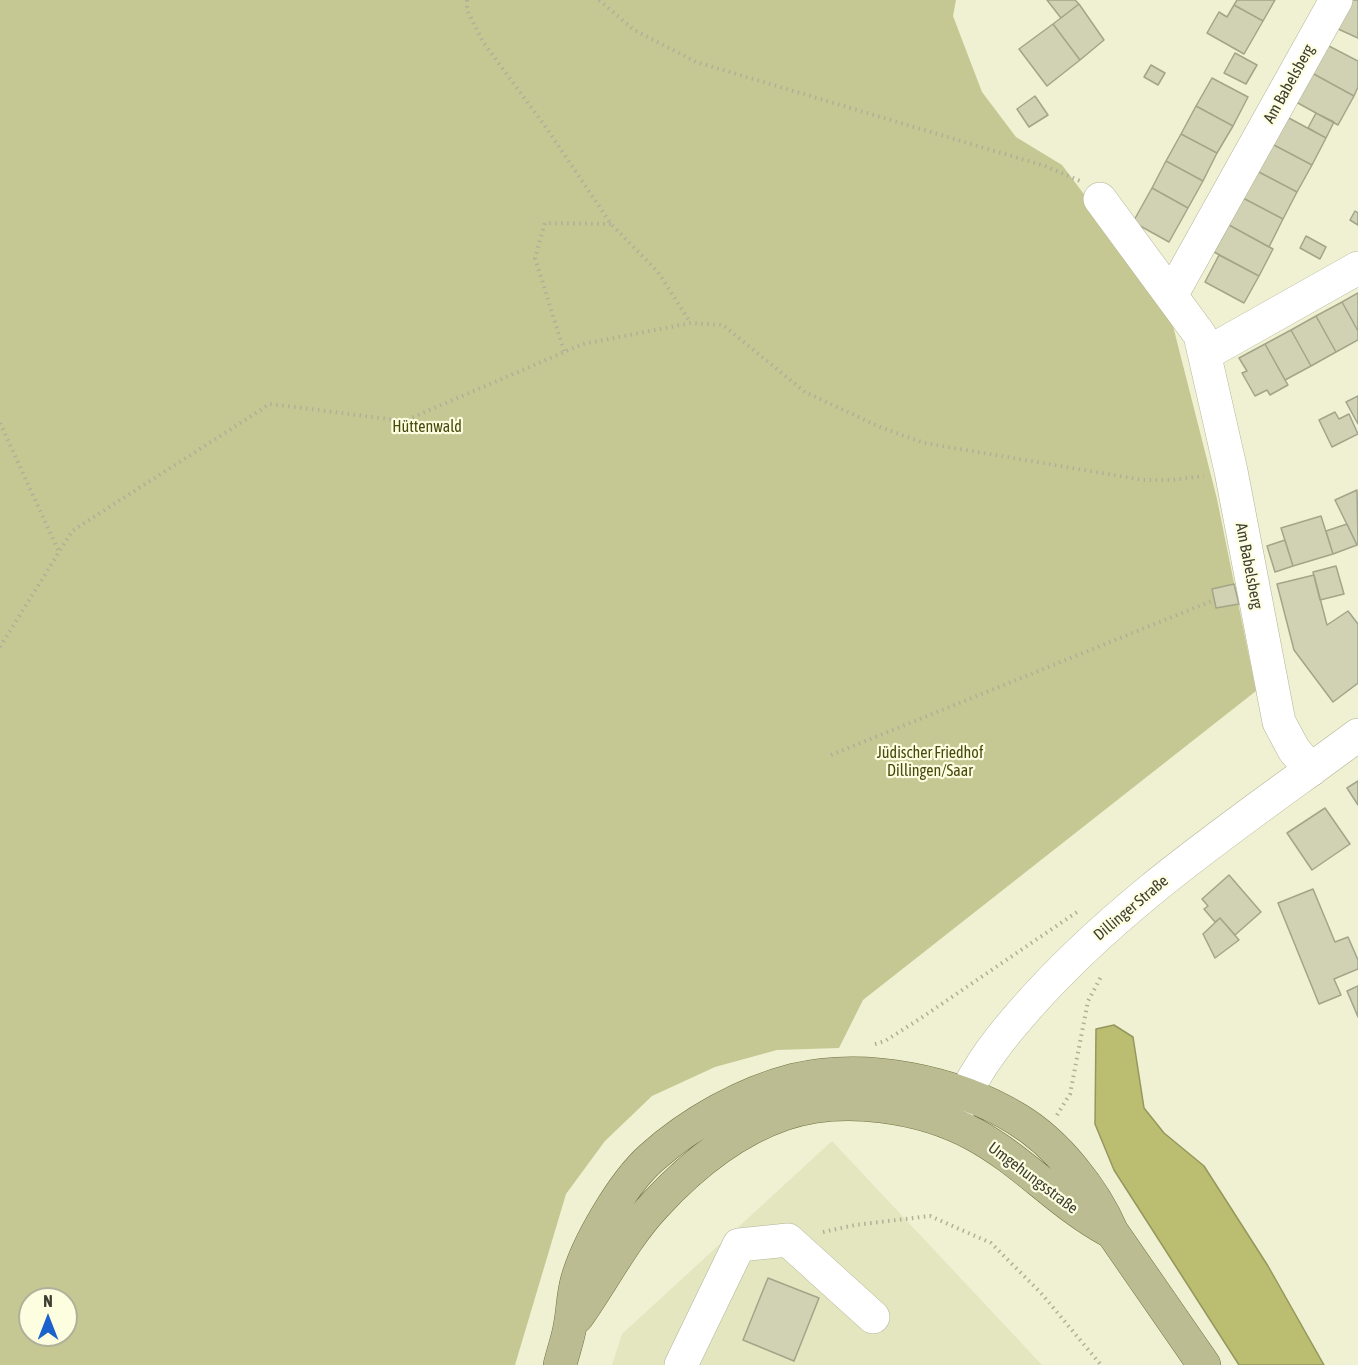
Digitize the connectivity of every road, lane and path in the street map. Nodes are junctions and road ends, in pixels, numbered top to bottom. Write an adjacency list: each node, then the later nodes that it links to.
1 (467, 0): 5 (path)
2 (600, 0): 4 (path)
3 (1336, 0): 7 (street, Am Babelsberg)
4 (1100, 199): 7 (street, Am Babelsberg)
5 (611, 224): 8 (path); 9 (path)
6 (1358, 268): 10 (street)
7 (1172, 294): 10 (street, Am Babelsberg)
8 (691, 322): 9 (path); 12 (path)
9 (564, 351): 13 (path)
10 (1207, 353): 12 (street, Am Babelsberg)
11 (0, 423): 13 (path)
12 (1232, 471): 18 (street, Am Babelsberg)
13 (59, 552): 15 (path)
14 (1214, 600): 17 (path)
15 (0, 647)
16 (1358, 735): 18 (street, Dillinger Straße)
17 (831, 755)
18 (1311, 770): 22 (street, Dillinger Straße)
19 (1083, 908): 21 (path)
20 (1107, 964): 24 (path)
21 (863, 1047)
22 (963, 1094): 23 (street, Dillinger Straße); 24 (main road, Umgehungsstraße); 28 (main road, Umgehungsstraße)
23 (952, 1125): 25 (main road, Umgehungsstraße); 28 (main road, Umgehungsstraße)
24 (1038, 1136): 25 (main road, Umgehungsstraße)
25 (1112, 1232): 32 (main road, Umgehungsstraße)
26 (788, 1240): 27 (street); 30 (street); 31 (path)
27 (873, 1317)
28 (570, 1328): 29 (main road)
29 (560, 1365)
30 (681, 1365)
31 (1101, 1365)
32 (1204, 1365)

